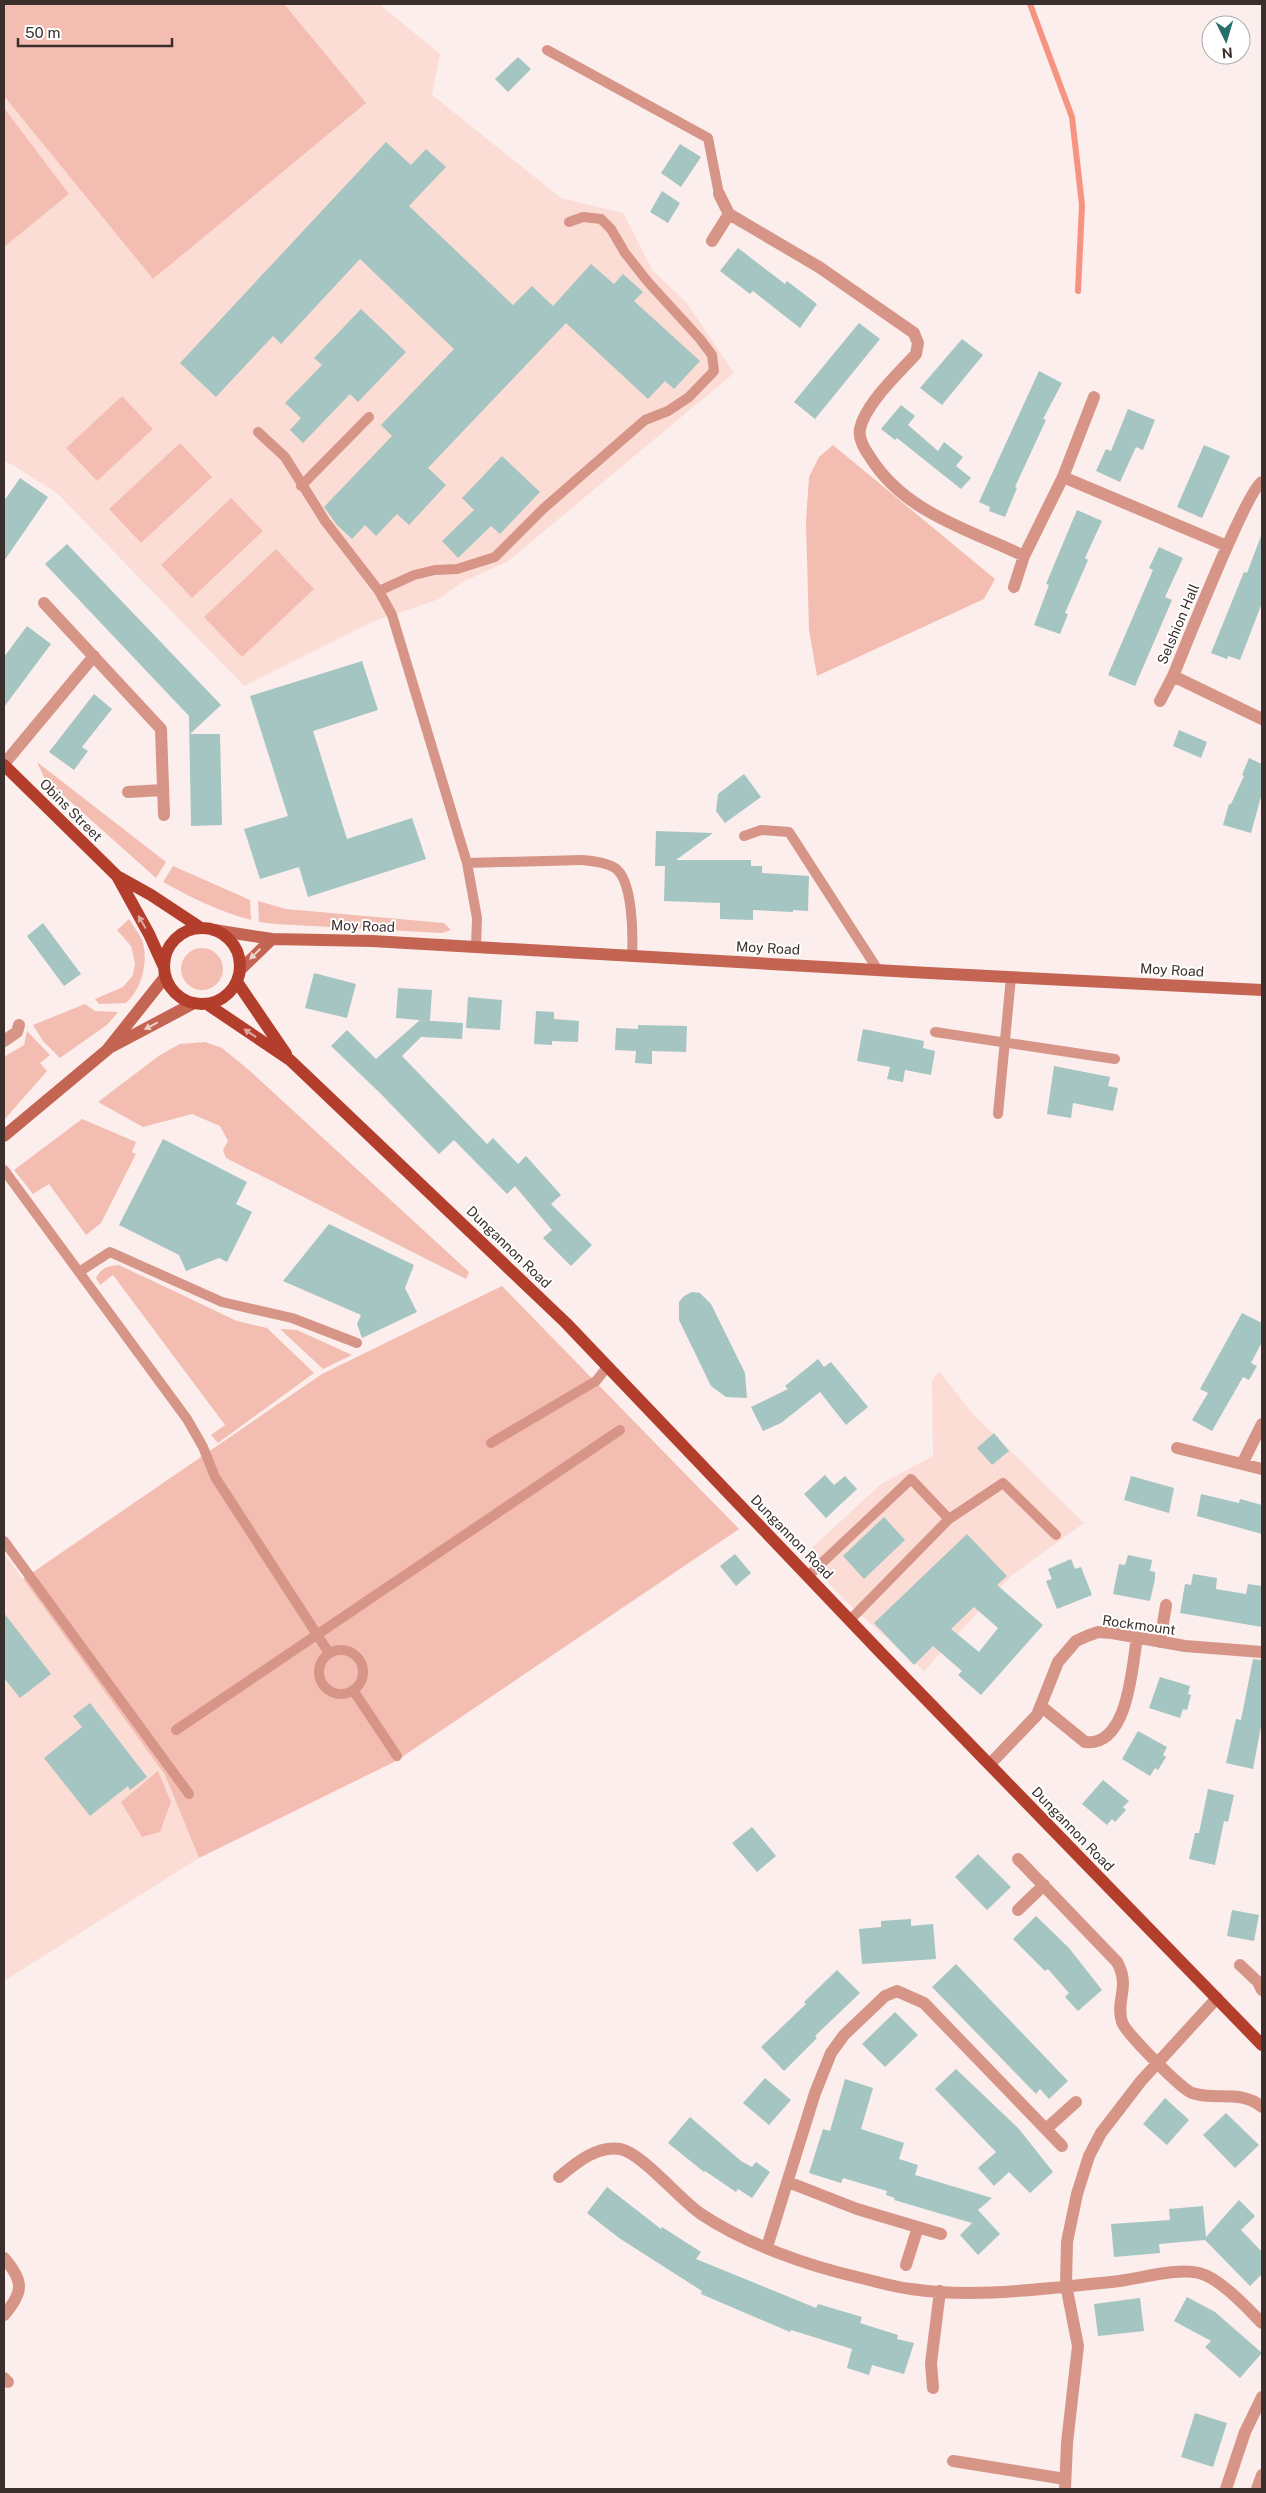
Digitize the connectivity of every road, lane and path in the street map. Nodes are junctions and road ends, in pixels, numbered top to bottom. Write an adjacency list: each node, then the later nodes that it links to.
1 (547, 50): 2 (lane)
2 (719, 194): 3 (street)
3 (729, 214): 5 (street); 13 (street)
4 (569, 222): 15 (lane)
5 (712, 241)
6 (1094, 397): 9 (street)
7 (370, 417): 11 (lane)
8 (258, 432): 11 (lane)
9 (1063, 477): 12 (street); 13 (street)
10 (1262, 482): 12 (street, Selshion Hall)
11 (301, 486): 15 (lane)
12 (1227, 546): 18 (street, Selshion Hall)
13 (1024, 556): 14 (street)
14 (1014, 587)
15 (379, 591): 26 (lane)
16 (44, 604): 17 (street)
17 (94, 656): 21 (street); 22 (street)
18 (1173, 676): 19 (street); 20 (street, Selshion Hall)
19 (1160, 701)
20 (1262, 719)
21 (4, 764): 27 (main road, Obins Street)
22 (162, 790): 23 (street); 24 (street)
23 (128, 792)
24 (164, 815)
25 (744, 836): 32 (lane)
26 (467, 864): 30 (lane); 31 (lane)
27 (117, 876): 28 (main road, Obins Street); 33 (main road, Obins Street, one-way to 27)
28 (208, 929): 29 (main road, Moy Road); 33 (main road); 34 (main road)
29 (272, 940): 30 (main road, Moy Road); 34 (main road, one-way to 34)
30 (476, 947): 31 (main road, Moy Road)
31 (632, 955): 32 (main road, Moy Road)
32 (878, 970): 35 (main road, Moy Road)
33 (164, 971): 37 (main road); 42 (main road)
34 (238, 976): 37 (main road); 44 (main road, Dungannon Road)
35 (1011, 978): 36 (main road, Moy Road); 41 (lane)
36 (1262, 990)
37 (201, 1004): 42 (main road, one-way to 42); 44 (main road, Dungannon Road, one-way to 37)
38 (19, 1025): 40 (street)
39 (935, 1032): 41 (lane)
40 (4, 1041)
41 (1004, 1044): 43 (lane); 45 (lane)
42 (107, 1050): 46 (main road)
43 (1114, 1059)
44 (290, 1060): 50 (main road, Dungannon Road)
45 (998, 1114)
46 (4, 1136)
47 (4, 1170): 48 (lane)
48 (79, 1272): 49 (lane); 63 (lane)
49 (357, 1343)
50 (608, 1366): 53 (lane); 60 (main road, Dungannon Road)
51 (1262, 1424): 55 (street)
52 (620, 1430): 63 (lane)
53 (491, 1443)
54 (1177, 1448): 55 (street)
55 (1242, 1464): 56 (street)
56 (1262, 1469)
57 (950, 1519): 58 (lane); 60 (lane); 62 (lane)
58 (1056, 1535)
59 (4, 1541): 73 (lane)
60 (808, 1576): 62 (main road, Dungannon Road)
61 (1166, 1605): 65 (street)
62 (850, 1620): 72 (main road, Dungannon Road)
63 (317, 1635): 67 (lane); 70 (lane)
64 (1137, 1638): 65 (street, Rockmount); 69 (street, Rockmount); 69 (street)
65 (1160, 1642): 66 (street, Rockmount)
66 (1262, 1652)
67 (329, 1653): 68 (lane); 68 (lane)
68 (353, 1690): 71 (lane)
69 (1042, 1707): 72 (street, Rockmount)
70 (176, 1730)
71 (397, 1756)
72 (990, 1764): 79 (main road, Dungannon Road)
73 (189, 1794)
74 (1018, 1859): 75 (street)
75 (1044, 1886): 76 (street); 81 (street)
76 (1018, 1910)
77 (1240, 1965): 78 (street)
78 (1261, 1984)
79 (1217, 1998): 80 (main road, Dungannon Road); 81 (street)
80 (1262, 2045)
81 (1158, 2062): 83 (street); 93 (street)
82 (1076, 2102): 84 (street)
83 (1262, 2107)
84 (1046, 2129): 85 (street); 87 (street)
85 (1062, 2146)
86 (559, 2177): 90 (street)
87 (788, 2182): 88 (street); 90 (street)
88 (918, 2228): 89 (street); 92 (street)
89 (941, 2234)
90 (767, 2247): 94 (street)
91 (4, 2258): 95 (street)
92 (906, 2265)
93 (1066, 2285): 94 (street); 96 (street); 101 (street)
94 (940, 2291): 97 (street)
95 (4, 2315)
96 (1262, 2323)
97 (933, 2388)
98 (1262, 2398): 102 (street)
99 (953, 2461): 101 (street)
100 (1262, 2475): 103 (street)
101 (1065, 2484)
102 (1226, 2489)
103 (1257, 2489)

